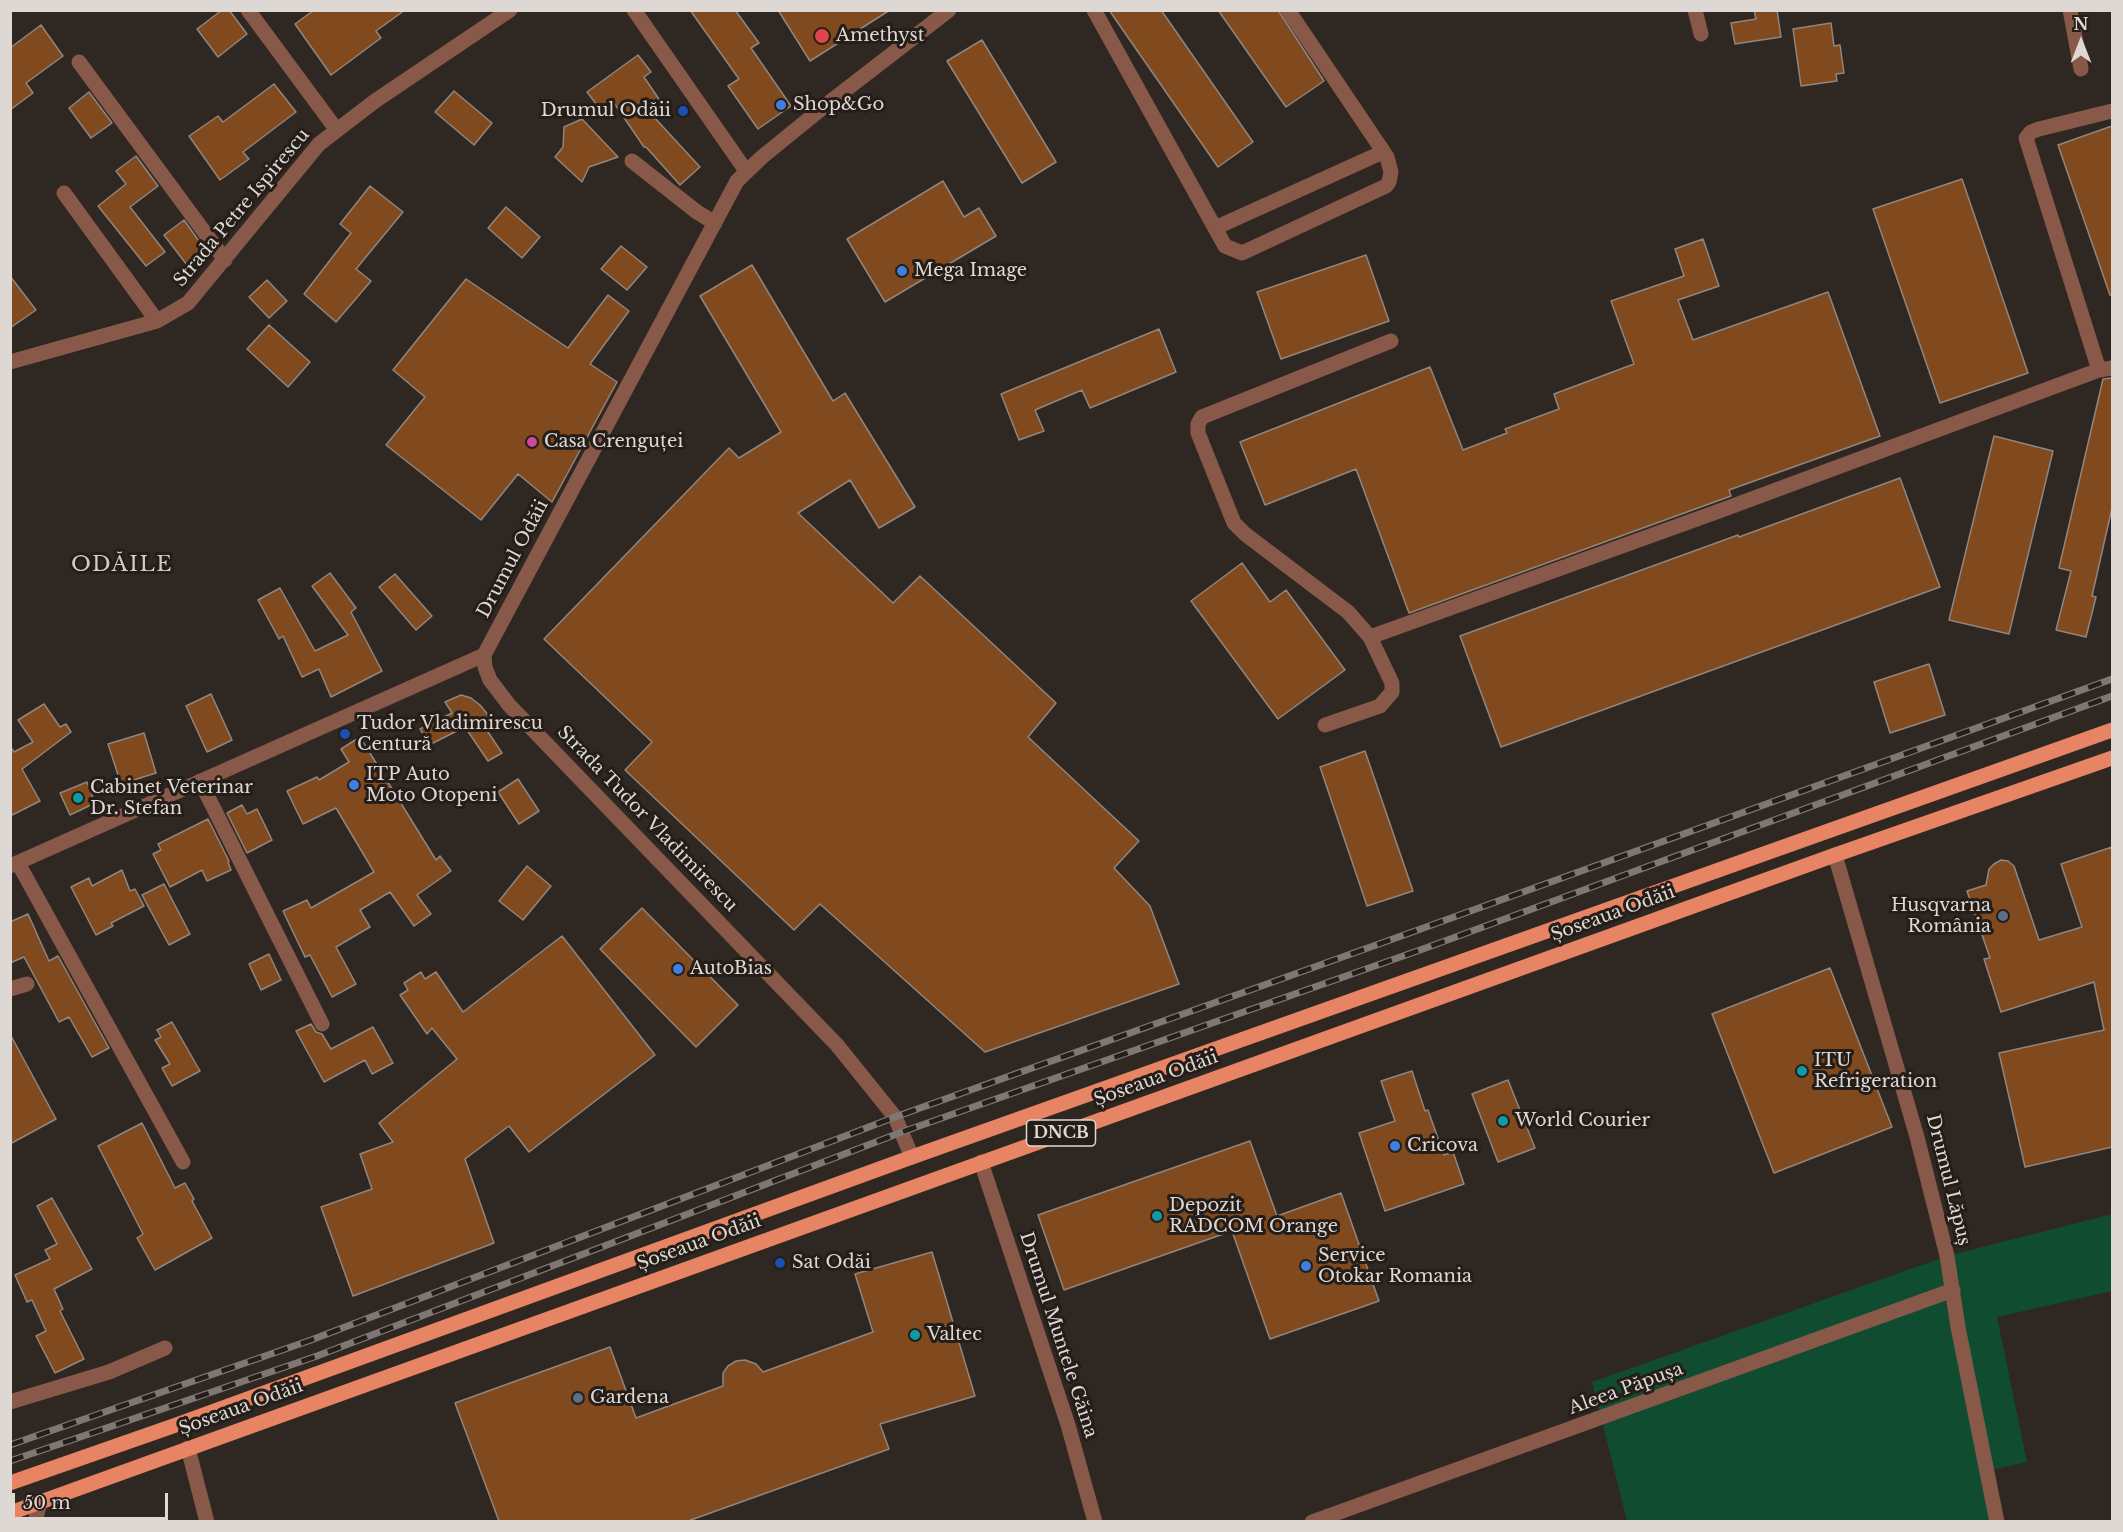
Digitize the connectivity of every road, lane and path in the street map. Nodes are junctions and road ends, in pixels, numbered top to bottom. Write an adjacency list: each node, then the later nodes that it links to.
1 (248, 10): 13 (street)
2 (510, 10): 13 (street, Strada Petre Ispirescu)
3 (634, 10): 16 (street)
4 (949, 10): 16 (street, Drumul Odăii)
5 (1094, 10): 19 (street)
6 (1288, 10): 14 (street)
7 (1695, 10): 9 (street)
8 (2070, 10): 11 (street)
9 (1701, 34)
10 (79, 62): 20 (street)
11 (2081, 69)
12 (2112, 111): 24 (street)
13 (336, 129): 20 (street, Strada Petre Ispirescu)
14 (1383, 152): 19 (street); 19 (street)
15 (632, 160): 18 (street)
16 (746, 171): 18 (street, Drumul Odăii)
17 (64, 193): 21 (street)
18 (715, 223): 26 (street, Drumul Odăii)
19 (1215, 228)
20 (225, 260): 21 (street, Strada Petre Ispirescu)
21 (157, 321): 23 (street, Strada Petre Ispirescu)
22 (1391, 341): 25 (street)
23 (13, 356)
24 (2106, 369): 25 (street)
25 (1370, 637): 27 (street)
26 (484, 655): 30 (street); 36 (street, Strada Tudor Vladimirescu)
27 (1324, 725)
28 (2112, 730): 36 (main road, Șoseaua Odăii / DNCB)
29 (2112, 758): 31 (main road, Șoseaua Odăii / DNCB)
30 (200, 781): 32 (street); 35 (street)
31 (1835, 855): 38 (main road, Șoseaua Odăii / DNCB); 39 (street, Drumul Lăpuș)
32 (14, 865): 37 (street)
33 (27, 984): 34 (street)
34 (10, 989)
35 (322, 1024)
36 (912, 1157): 43 (main road, Șoseaua Odăii / DNCB)
37 (183, 1162)
38 (981, 1162): 42 (main road, Șoseaua Odăii / DNCB); 48 (street, Drumul Muntele Găina)
39 (1953, 1290): 49 (street, Aleea Păpușa); 50 (street, Drumul Lăpuș)
40 (165, 1348): 41 (street)
41 (10, 1402)
42 (188, 1448): 44 (main road, Șoseaua Odăii / DNCB); 47 (street)
43 (10, 1483)
44 (40, 1503): 45 (main road, Șoseaua Odăii / DNCB); 46 (street)
45 (10, 1513)
46 (35, 1521)
47 (207, 1521)
48 (1095, 1521)
49 (1312, 1521)
50 (1997, 1521)

